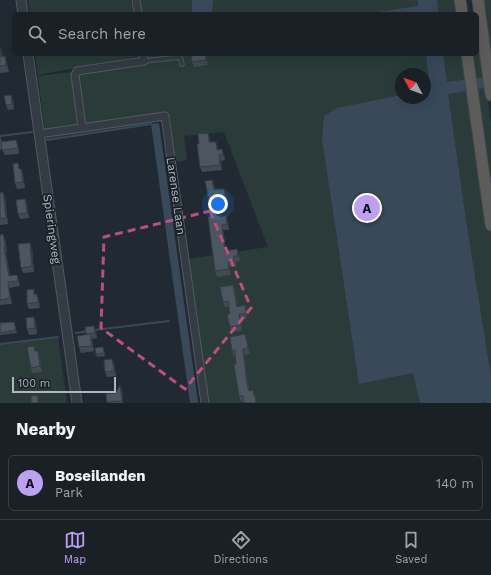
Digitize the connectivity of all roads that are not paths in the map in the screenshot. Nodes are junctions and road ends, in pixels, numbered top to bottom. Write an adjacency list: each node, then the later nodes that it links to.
1 (21, 0): 5 (street)
2 (136, 0): 6 (street)
3 (460, 0): 7 (highway)
4 (478, 0): 12 (highway)
5 (23, 12)
6 (138, 12)
7 (462, 12)
8 (28, 56): 14 (street, Spieringweg)
9 (467, 56): 15 (highway)
10 (144, 58): 11 (lane); 13 (street)
11 (182, 64)
12 (491, 92)
13 (82, 127): 14 (street, Larense Laan); 17 (street, Larense Laan)
14 (39, 134): 16 (street, Spieringweg)
15 (491, 225)
16 (77, 403)
17 (205, 403)

